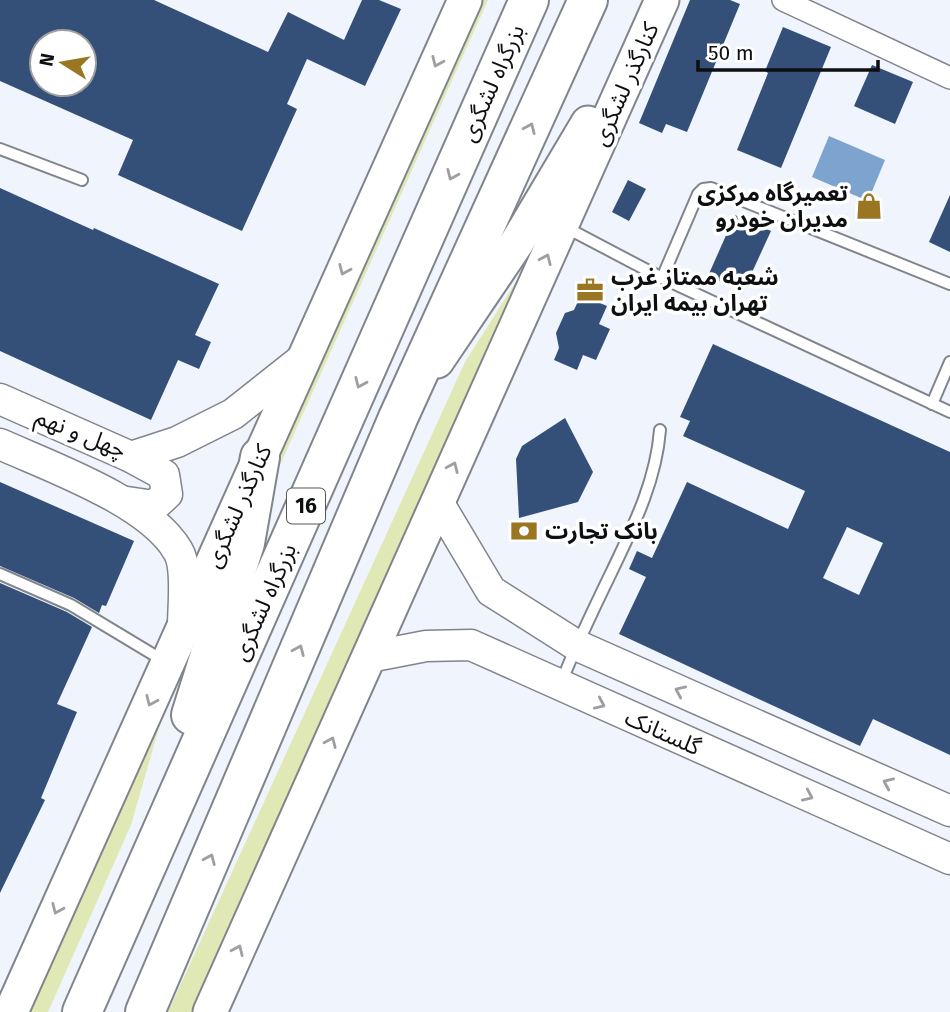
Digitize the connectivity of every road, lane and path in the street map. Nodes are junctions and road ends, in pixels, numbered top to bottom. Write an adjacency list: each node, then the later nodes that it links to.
1 (465, 0): 12 (main road, کنارگذر لشگری, one-way to 12)
2 (529, 0): 32 (highway, بزرگراه لشگری / 16, one-way to 32)
3 (588, 0): 17 (highway, 16, one-way to 3)
4 (661, 0): 9 (main road, کنارگذر لشگری); 17 (main road)
5 (783, 0): 6 (street)
6 (950, 78)
7 (0, 149): 8 (lane)
8 (82, 180)
9 (561, 226): 10 (lane); 23 (main road, کنارگذر لشگری, one-way to 9)
10 (662, 278): 11 (lane); 15 (lane)
11 (950, 284)
12 (305, 357): 20 (street, چهل و نهم); 21 (main road, کنارگذر لشگری)
13 (950, 362): 15 (lane)
14 (0, 398): 20 (street, چهل و نهم)
15 (932, 404): 16 (lane)
16 (950, 412)
17 (398, 418): 35 (highway, 16, one-way to 17)
18 (660, 430): 26 (lane)
19 (0, 444): 22 (street, چهل و نهم)
20 (131, 457): 22 (street)
21 (260, 457): 25 (main road, کنارگذر لشگری); 32 (highway)
22 (127, 502): 25 (street, چهل و نهم)
23 (438, 502): 26 (street, گلستانک); 27 (main road, کنارگذر لشگری)
24 (0, 574): 28 (lane)
25 (183, 629): 28 (main road, کنارگذر لشگری)
26 (576, 645): 29 (lane); 30 (street, گلستانک, one-way to 26)
27 (369, 657): 29 (street, گلستانک); 36 (main road, کنارگذر لشگری, one-way to 27)
28 (168, 663): 33 (main road, کنارگذر لشگری, one-way to 33)
29 (560, 686): 31 (street, گلستانک, one-way to 31)
30 (950, 811)
31 (950, 859)
32 (136, 891): 34 (highway, بزرگراه لشگری / 16)
33 (11, 1012)
34 (82, 1012)
35 (145, 1012)
36 (210, 1012)

